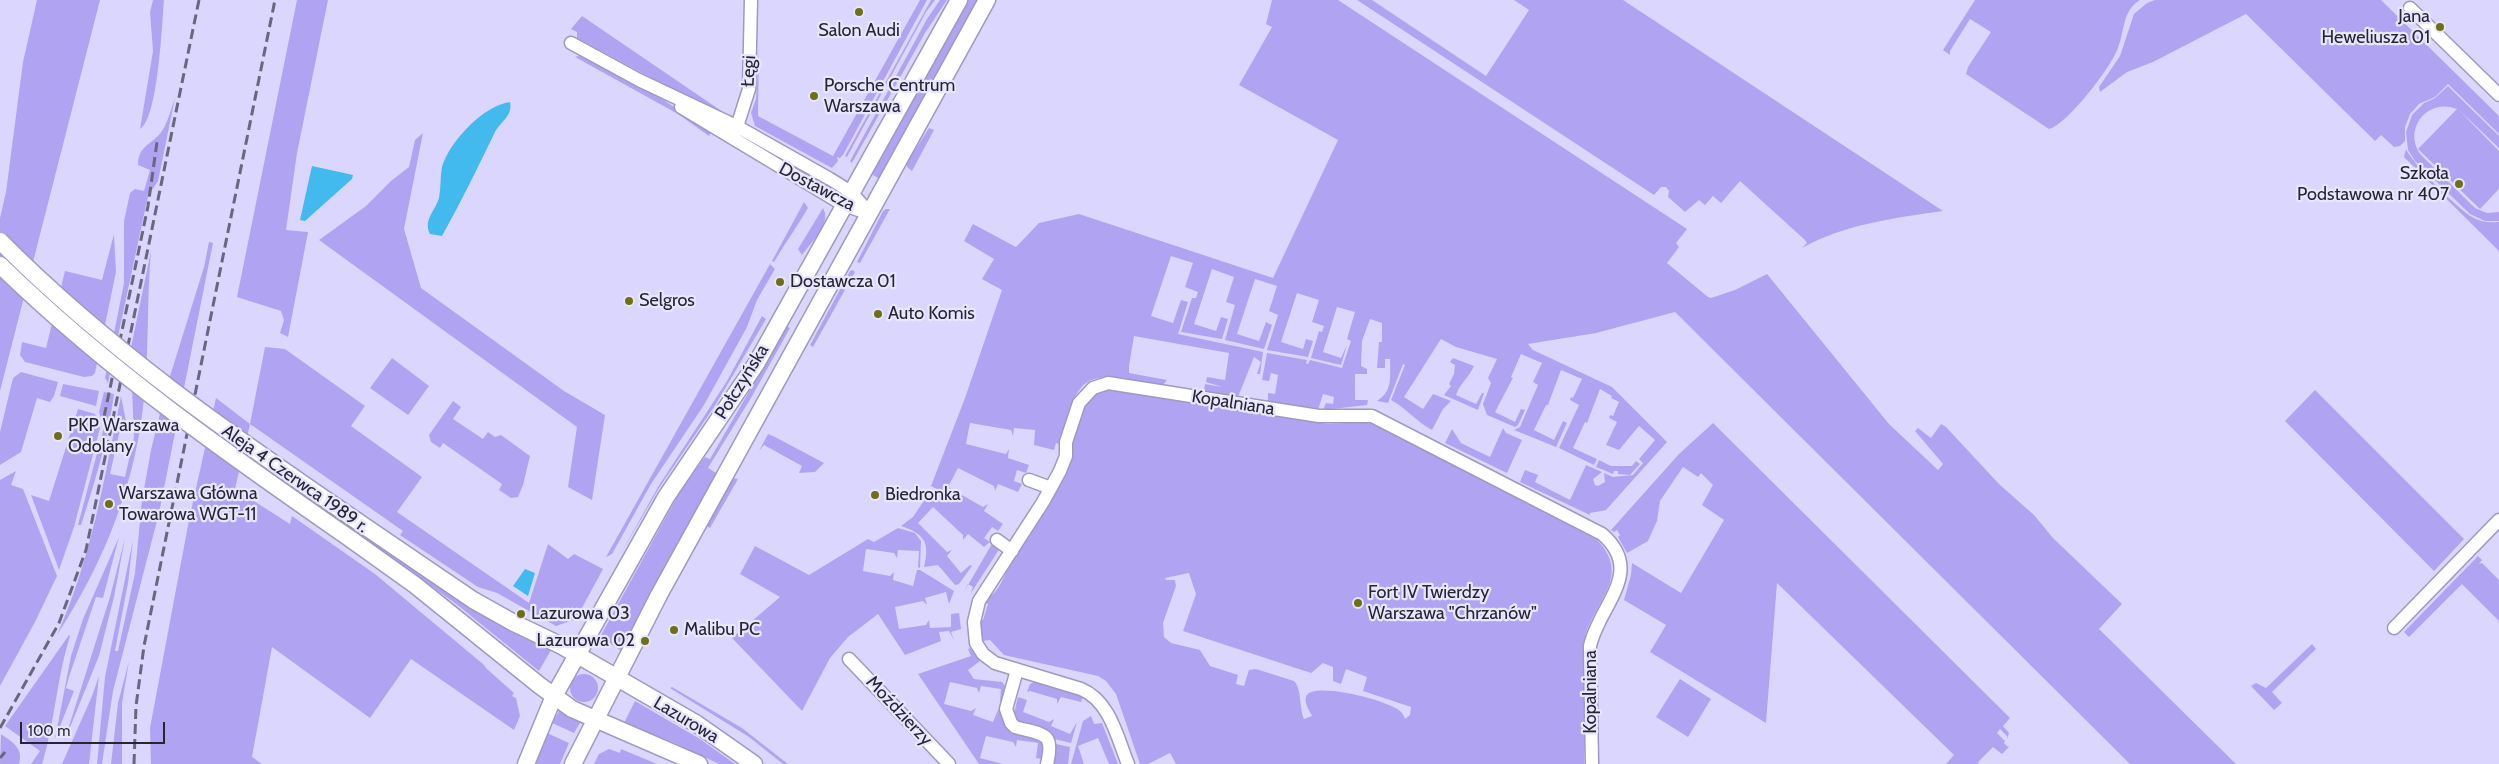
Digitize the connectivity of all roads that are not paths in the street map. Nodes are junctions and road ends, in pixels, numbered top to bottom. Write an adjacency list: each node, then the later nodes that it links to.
1 (751, 0): 8 (street, Łęgi)
2 (958, 0): 10 (main road, Połczyńska)
3 (987, 0): 11 (main road, Połczyńska)
4 (2410, 8): 7 (street)
5 (572, 43): 6 (street, Dostawcza)
6 (639, 80): 8 (street, Dostawcza); 9 (street, Dostawcza)
7 (2499, 95)
8 (738, 127): 9 (street, Łęgi); 10 (street, Dostawcza)
9 (732, 139): 10 (street, Dostawcza)
10 (848, 199): 11 (street, Dostawcza); 20 (main road, Połczyńska)
11 (870, 214): 23 (main road, Połczyńska)
12 (0, 241): 20 (main road, Aleja 4 Czerwca 1989 r., bridge)
13 (0, 265): 24 (main road, Aleja 4 Czerwca 1989 r., bridge)
14 (1029, 480): 15 (street)
15 (1051, 488): 18 (street, Kopalniana); 33 (street, Kopalniana)
16 (2499, 520): 19 (street)
17 (997, 540): 18 (street)
18 (1012, 551): 22 (street, Kopalniana)
19 (2394, 628)
20 (577, 654): 23 (main road, Aleja 4 Czerwca 1989 r.); 24 (main road, Połczyńska)
21 (849, 659): 30 (street, Moździerzy)
22 (1017, 670): 31 (street); 32 (street, Kopalniana)
23 (617, 679): 25 (main road, Połczyńska); 29 (main road, Lazurowa)
24 (554, 696): 25 (main road, Aleja 4 Czerwca 1989 r.); 26 (main road, Połczyńska)
25 (595, 720): 27 (main road, Połczyńska); 28 (main road, Lazurowa)
26 (526, 764)
27 (572, 764)
28 (699, 764)
29 (754, 764)
30 (949, 764)
31 (1047, 764)
32 (1128, 764)
33 (1592, 764)

